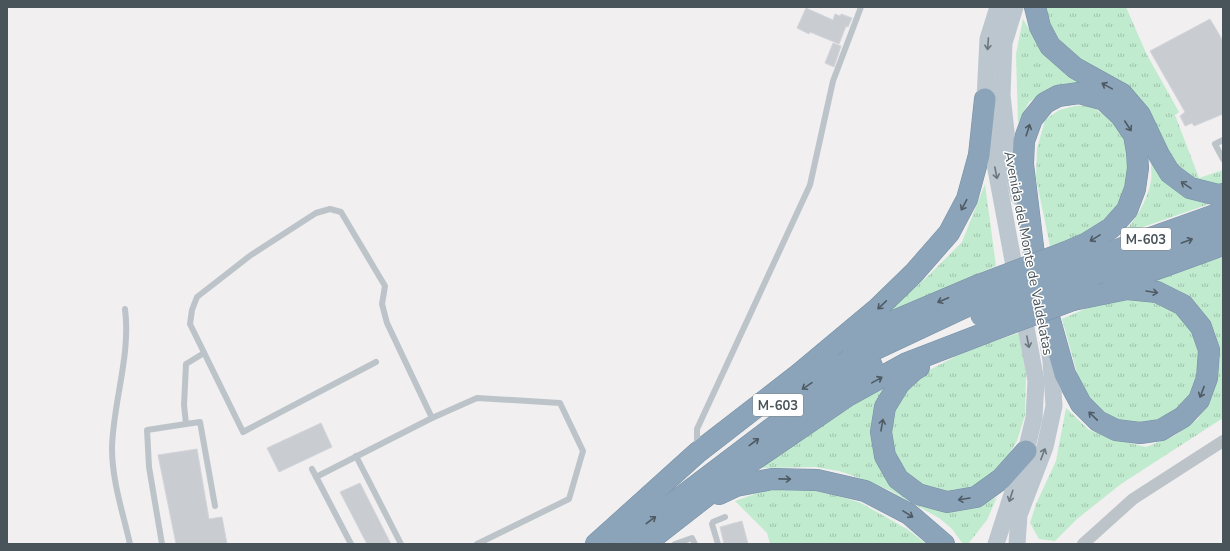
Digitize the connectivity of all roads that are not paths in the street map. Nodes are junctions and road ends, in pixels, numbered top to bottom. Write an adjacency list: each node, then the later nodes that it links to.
1 (861, 7): 23 (lane)
2 (998, 7): 5 (street, Avenida del Monte de Valdelatas, one-way to 5)
3 (1015, 7): 12 (street, Avenida del Monte de Valdelatas)
4 (1035, 7): 8 (highway, one-way to 4)
5 (985, 99): 18 (highway, one-way to 18); 22 (street, Avenida del Monte de Valdelatas, one-way to 22)
6 (1223, 140): 7 (lane)
7 (1223, 159)
8 (1223, 194)
9 (1223, 212): 13 (highway, M-603)
10 (1223, 228): 13 (highway, M-603, one-way to 10)
11 (1223, 245): 13 (highway)
12 (1036, 271): 13 (highway, one-way to 13); 13 (highway, one-way to 12); 43 (street, Avenida del Monte de Valdelatas, one-way to 12)
13 (1070, 276): 14 (highway, bridge); 14 (highway, M-603, bridge)
14 (981, 308): 18 (highway, one-way to 18); 22 (highway, one-way to 14); 28 (highway, one-way to 14); 35 (highway, M-603, one-way to 35); 36 (highway, M-603, one-way to 14)
15 (125, 309): 30 (lane)
16 (204, 353): 17 (lane); 19 (lane); 20 (lane)
17 (376, 362)
18 (799, 374): 23 (highway)
19 (432, 418): 24 (lane); 34 (lane)
20 (186, 424): 27 (lane); 31 (lane)
21 (1223, 441): 44 (street)
22 (1026, 450): 42 (street, Avenida del Monte de Valdelatas, one-way to 42)
23 (697, 453): 35 (highway)
24 (356, 456): 26 (lane); 33 (lane)
25 (312, 469): 26 (lane)
26 (316, 477): 32 (lane)
27 (215, 506)
28 (695, 506): 37 (highway); 41 (highway, one-way to 41)
29 (724, 517): 40 (lane)
30 (130, 544)
31 (162, 544)
32 (351, 544)
33 (401, 544)
34 (477, 544)
35 (596, 544)
36 (619, 544)
37 (645, 544)
38 (675, 544): 39 (lane)
39 (695, 544)
40 (718, 544)
41 (944, 544)
42 (996, 544)
43 (1017, 544)
44 (1083, 544)

